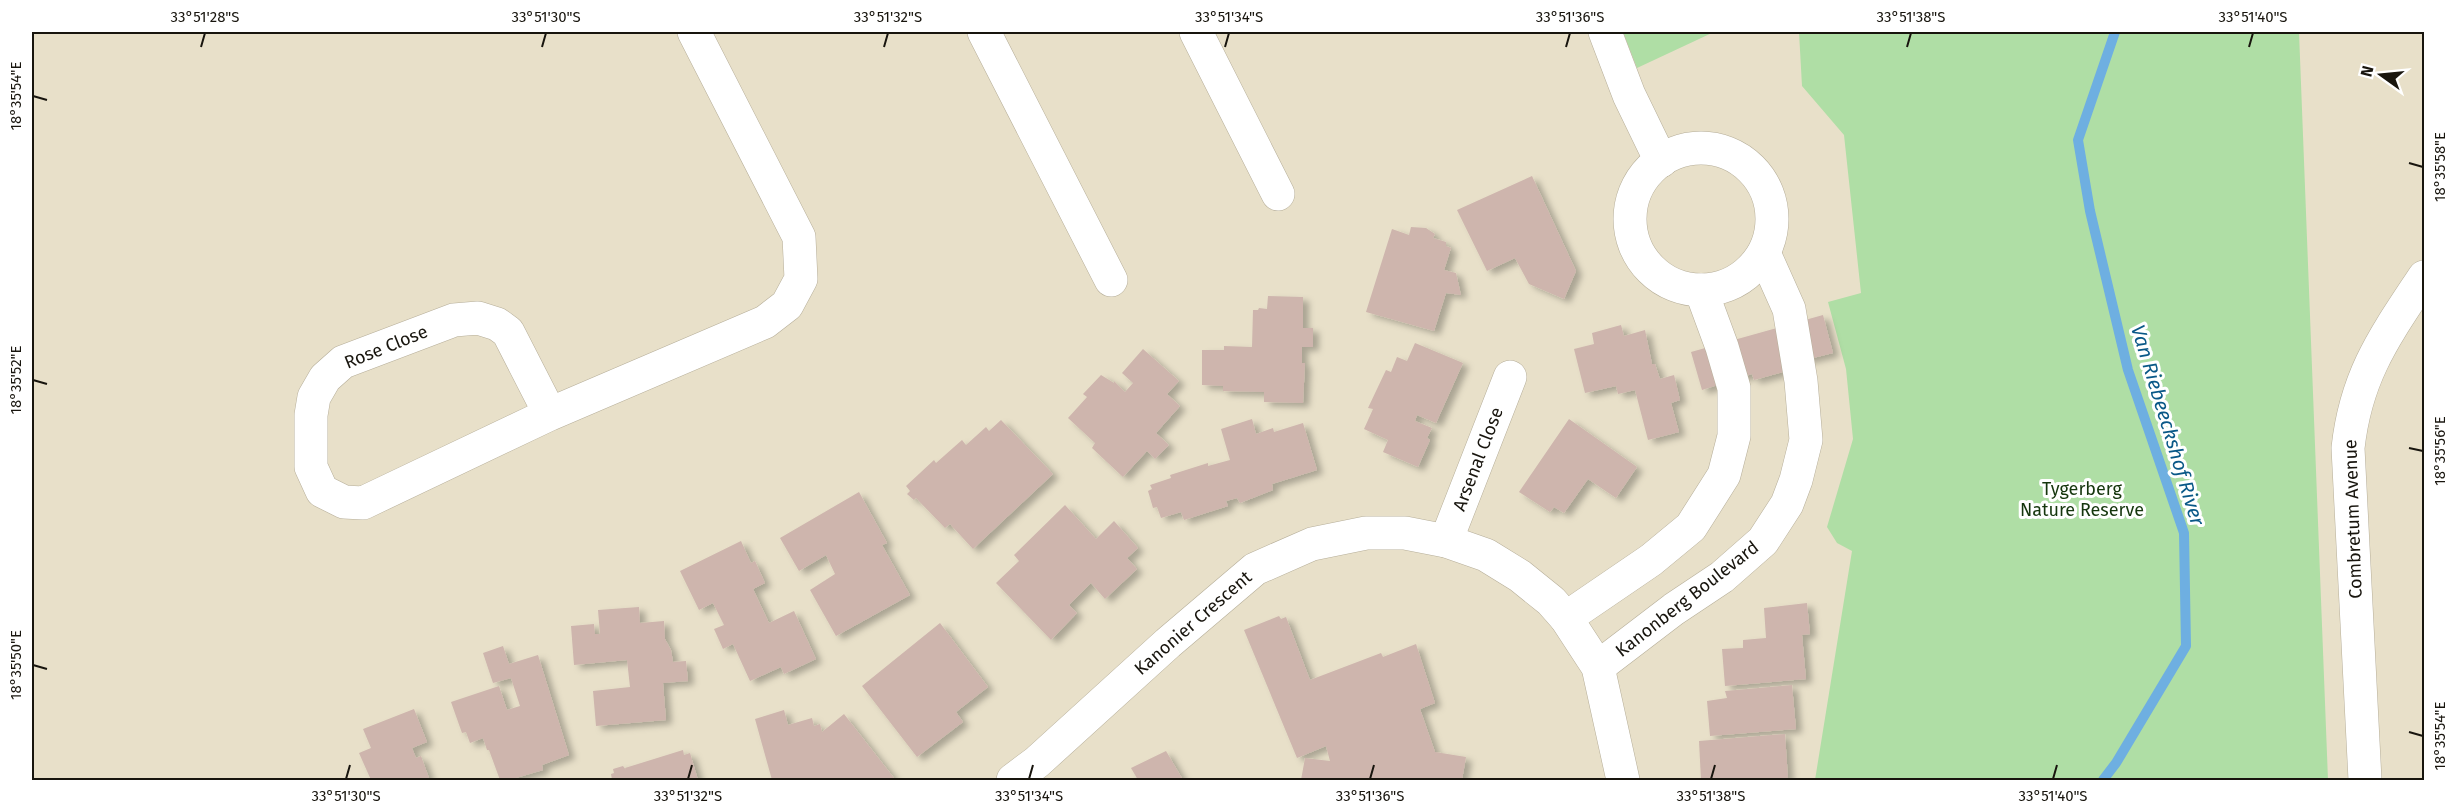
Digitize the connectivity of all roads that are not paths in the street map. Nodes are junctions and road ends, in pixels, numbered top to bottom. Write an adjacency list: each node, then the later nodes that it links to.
1 (694, 32): 12 (street, Rose Close)
2 (984, 32): 9 (street)
3 (1196, 32): 6 (street)
4 (1605, 32): 5 (street)
5 (1661, 161): 7 (street); 10 (street)
6 (1278, 194)
7 (1764, 253): 10 (street); 15 (street, Kanonberg Boulevard)
8 (2424, 277): 18 (street, Combretum Avenue)
9 (1111, 280)
10 (1701, 290): 14 (street)
11 (1510, 377): 13 (street, Arsenal Close)
12 (550, 414): 12 (street, Rose Close)
13 (1446, 541): 14 (street, Kanonier Crescent); 16 (street, Kanonier Crescent)
14 (1566, 618): 15 (street, Kanonier Crescent)
15 (1598, 668): 17 (street, Kanonier Crescent)
16 (1013, 780)
17 (1623, 780)
18 (2365, 780)

